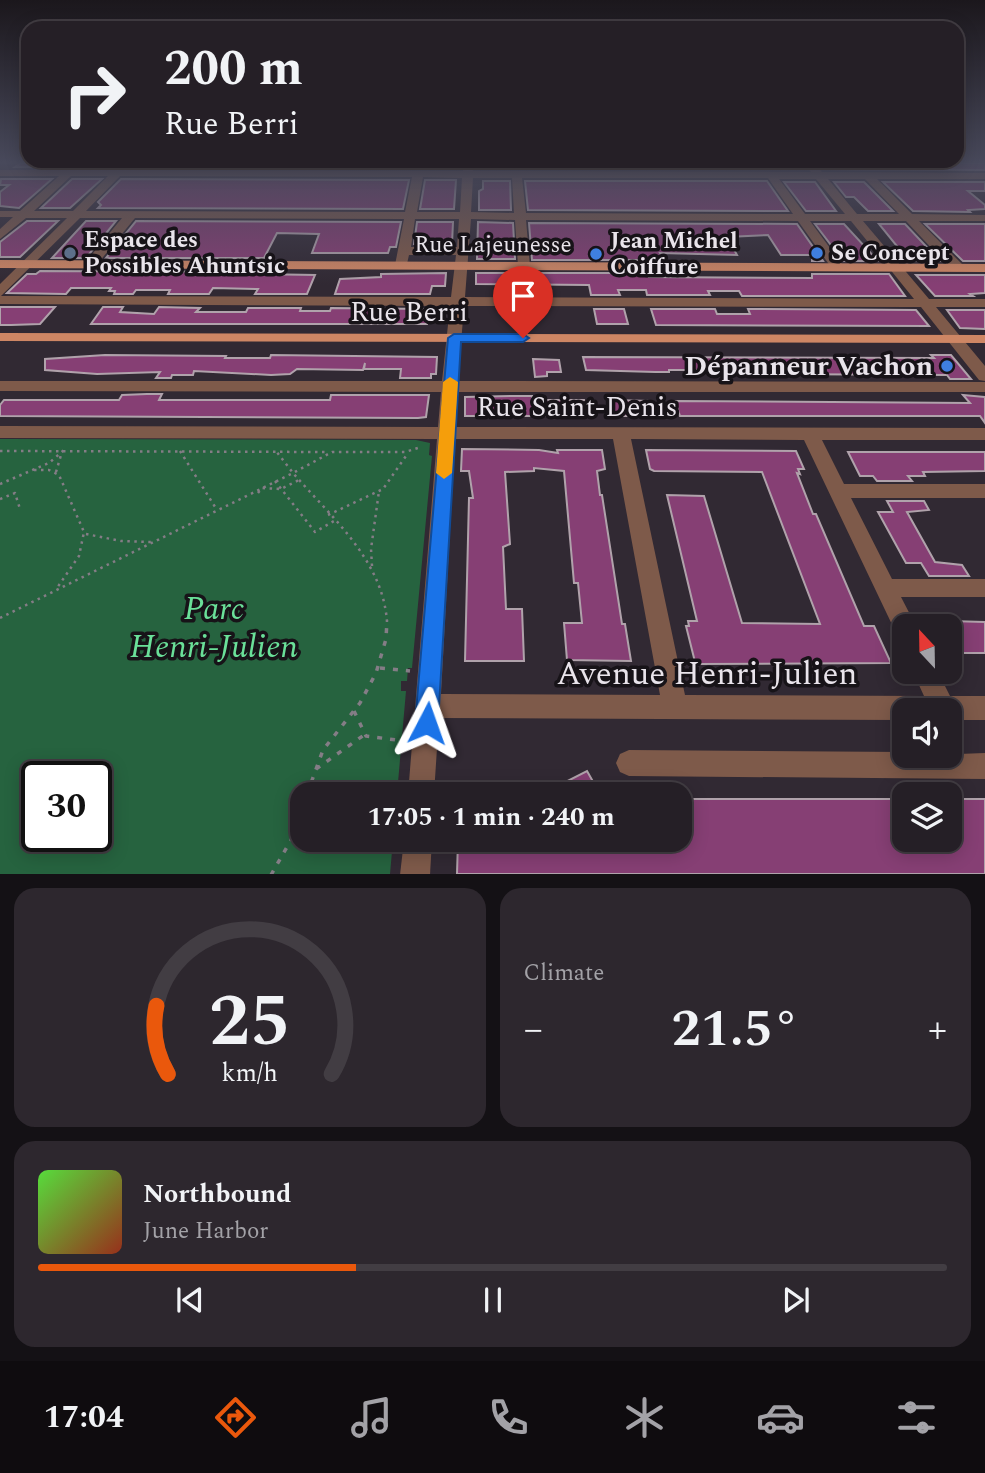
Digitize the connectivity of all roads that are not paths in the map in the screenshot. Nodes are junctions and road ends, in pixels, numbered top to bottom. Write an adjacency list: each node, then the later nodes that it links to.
1 (34, 204): 10 (street)
2 (87, 204): 11 (street)
3 (413, 204): 13 (street)
4 (467, 204): 14 (street)
5 (519, 204): 15 (street)
6 (792, 204): 16 (street)
7 (844, 204): 17 (street)
8 (895, 204): 18 (street)
9 (0, 214): 10 (street)
10 (23, 214): 11 (street); 20 (street)
11 (76, 215): 12 (street); 24 (street)
12 (131, 215): 13 (street); 25 (street)
13 (411, 216): 14 (street); 21 (street)
14 (466, 216): 15 (street); 22 (street)
15 (520, 216): 16 (street); 27 (street)
16 (802, 218): 17 (street); 28 (street)
17 (857, 218): 18 (street); 29 (street)
18 (909, 218): 19 (street); 30 (street)
19 (985, 218)
20 (0, 235)
21 (404, 251): 22 (street); 26 (street)
22 (462, 258): 26 (main road, Rue Lajeunesse); 27 (main road, Rue Lajeunesse); 34 (street)
23 (0, 264): 24 (main road, Rue Lajeunesse)
24 (29, 264): 25 (main road, Rue Lajeunesse); 32 (street)
25 (90, 264): 26 (main road, Rue Lajeunesse)
26 (401, 265)
27 (524, 266): 28 (main road, Rue Lajeunesse)
28 (838, 267): 29 (main road, Rue Lajeunesse)
29 (896, 267): 30 (main road, Rue Lajeunesse); 35 (street)
30 (958, 268): 31 (main road, Rue Lajeunesse)
31 (985, 268)
32 (0, 292)
33 (0, 300): 34 (street)
34 (457, 302): 35 (street); 38 (street)
35 (923, 303): 36 (street); 39 (street)
36 (985, 303)
37 (0, 337): 38 (main road, Rue Berri)
38 (454, 338): 39 (main road, Rue Berri); 43 (street)
39 (954, 339): 40 (main road, Rue Berri); 41 (street)
40 (985, 339)
41 (985, 376)
42 (0, 386): 43 (street)
43 (450, 387): 44 (street); 46 (street)
44 (985, 387)
45 (0, 432): 46 (street, Rue Saint-Denis)
46 (447, 433): 47 (street, Rue Saint-Denis); 55 (street)
47 (621, 433): 48 (street, Rue Saint-Denis); 56 (street)
48 (810, 434): 49 (street, Rue Saint-Denis); 50 (street)
49 (985, 434)
50 (838, 491): 51 (street); 52 (street)
51 (985, 491)
52 (886, 588): 53 (street); 54 (street)
53 (985, 588)
54 (898, 614)
55 (428, 706): 56 (street, Avenue Henri-Julien); 62 (street)
56 (675, 707): 57 (street, Avenue Henri-Julien)
57 (892, 708)
58 (962, 708): 59 (street, Avenue Henri-Julien)
59 (985, 708)
60 (629, 763): 61 (street)
61 (985, 766)
62 (422, 782)
63 (417, 852): 64 (street)
64 (415, 874)

